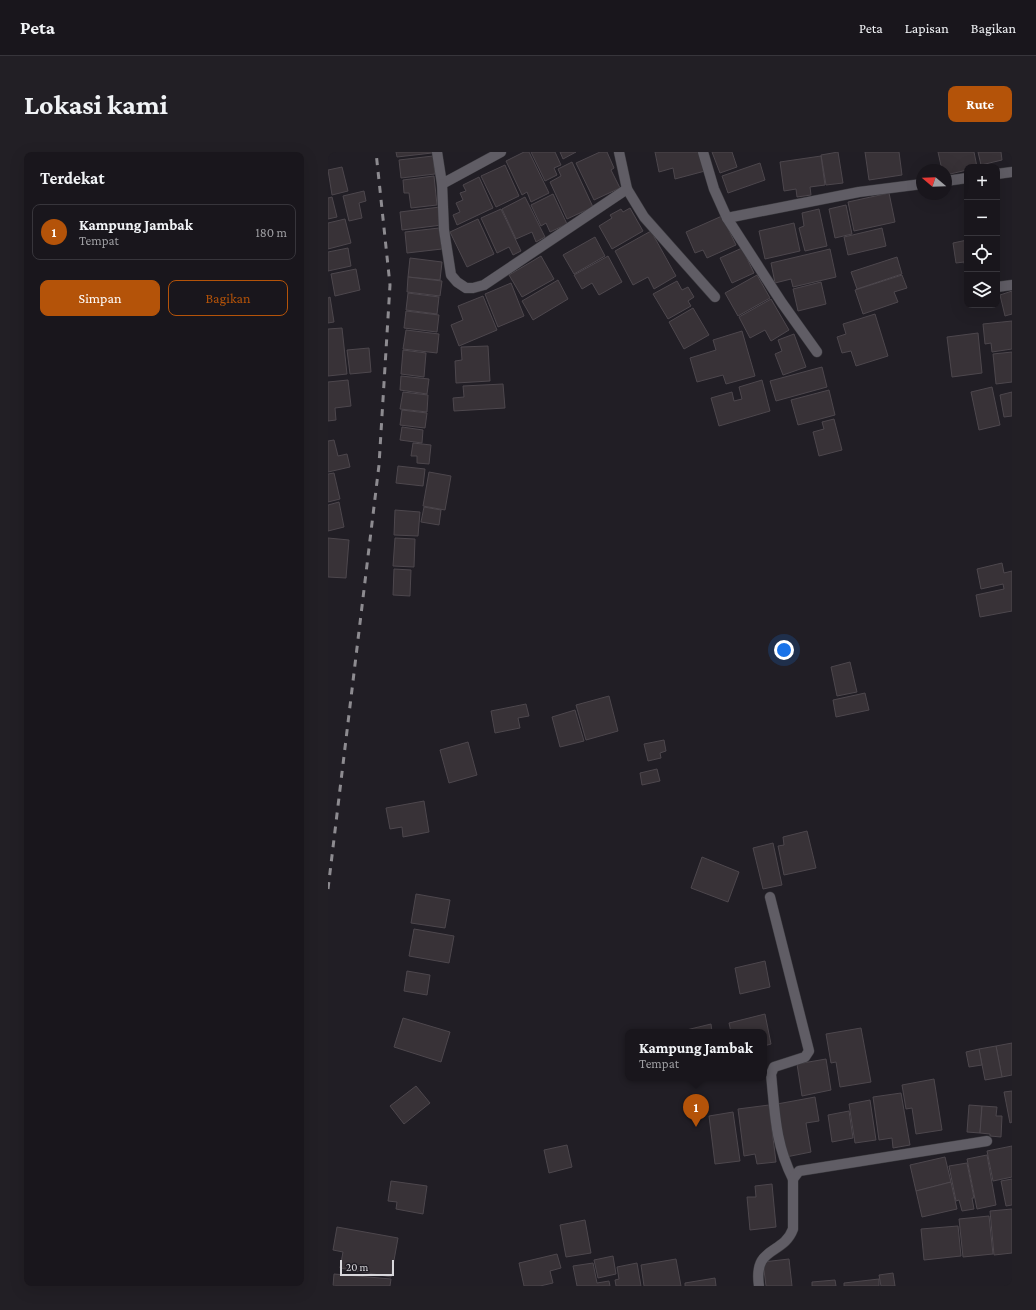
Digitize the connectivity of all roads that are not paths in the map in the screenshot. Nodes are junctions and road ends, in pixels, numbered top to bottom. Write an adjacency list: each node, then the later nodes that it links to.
1 (437, 152): 9 (street)
2 (501, 152): 9 (street)
3 (619, 152): 11 (street)
4 (702, 152): 12 (street)
5 (1012, 172): 6 (street)
6 (1000, 174)
7 (964, 178): 8 (street)
8 (952, 180)
9 (442, 184): 11 (street)
10 (916, 185): 12 (street)
11 (628, 189): 15 (street)
12 (727, 218): 16 (street)
13 (1012, 285): 14 (street)
14 (1000, 287)
15 (715, 297)
16 (817, 352)
17 (770, 897): 19 (street)
18 (987, 1141): 19 (street)
19 (793, 1179): 20 (street)
20 (759, 1286)

